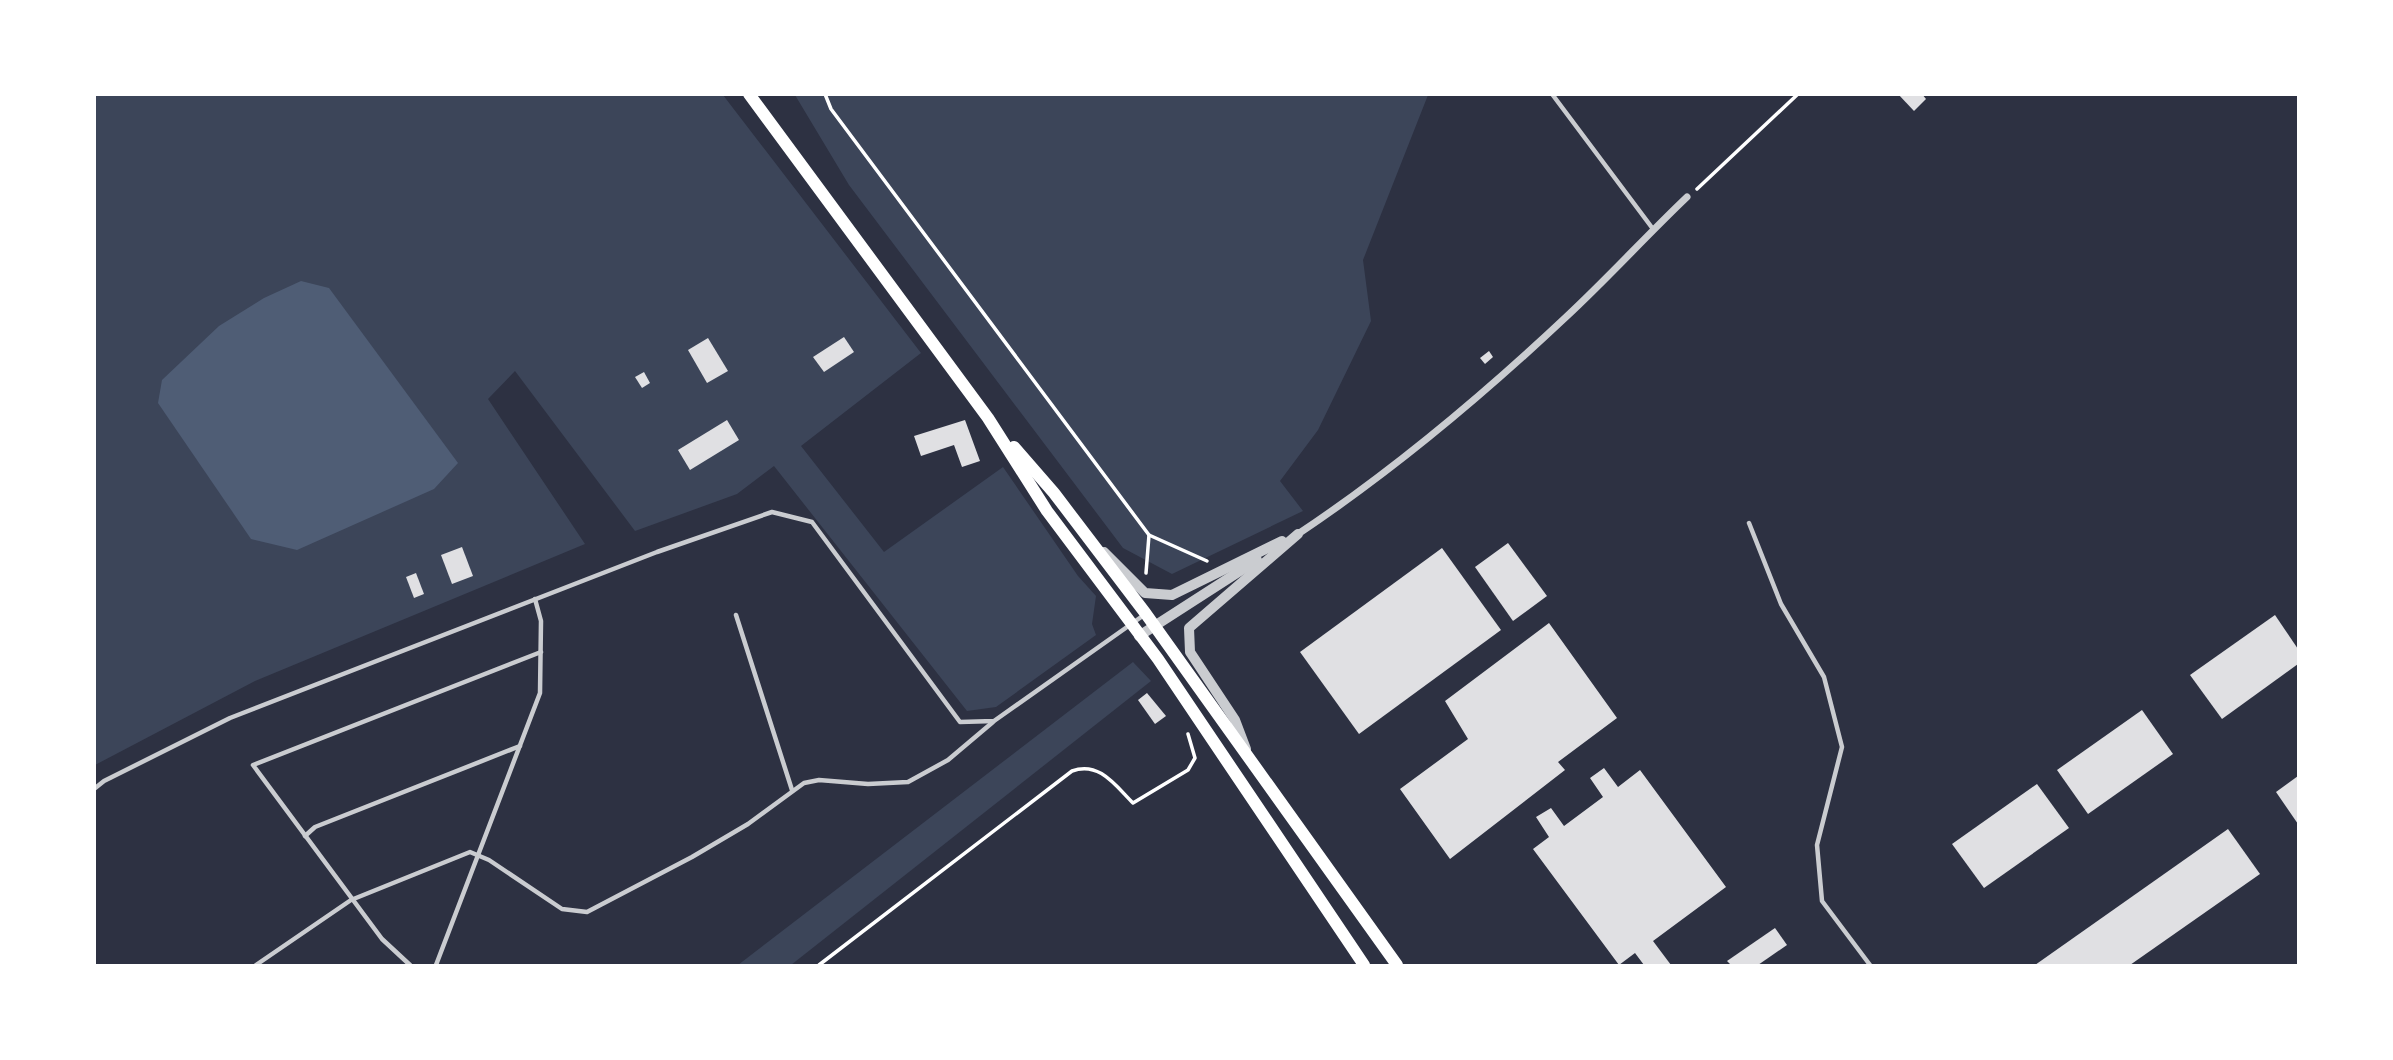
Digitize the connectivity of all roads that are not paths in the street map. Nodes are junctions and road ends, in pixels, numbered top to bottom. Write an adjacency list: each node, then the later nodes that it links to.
1 (749, 94): 5 (main road)
2 (1552, 94): 4 (lane)
3 (1687, 197): 4 (street)
4 (1653, 229): 8 (street)
5 (988, 418): 7 (main road); 12 (main road)
6 (1749, 523): 29 (lane)
7 (1083, 530): 8 (street); 10 (main road)
8 (1298, 534): 13 (street); 18 (street)
9 (535, 599): 15 (lane); 16 (lane); 19 (lane)
10 (1146, 614): 12 (lane); 13 (main road)
11 (736, 615): 20 (lane)
12 (1130, 625): 14 (main road); 16 (lane)
13 (1155, 626): 14 (street); 18 (main road)
14 (1139, 636): 27 (main road)
15 (541, 652): 17 (lane); 21 (lane)
16 (994, 721): 20 (lane)
17 (520, 746): 21 (lane); 22 (lane)
18 (1250, 760): 28 (main road)
19 (94, 789)
20 (792, 790): 22 (lane)
21 (305, 836): 23 (lane)
22 (478, 856): 23 (lane); 26 (lane)
23 (352, 900): 24 (lane); 25 (lane)
24 (256, 965)
25 (410, 965)
26 (436, 965)
27 (1364, 965)
28 (1397, 965)
29 (1870, 965)

